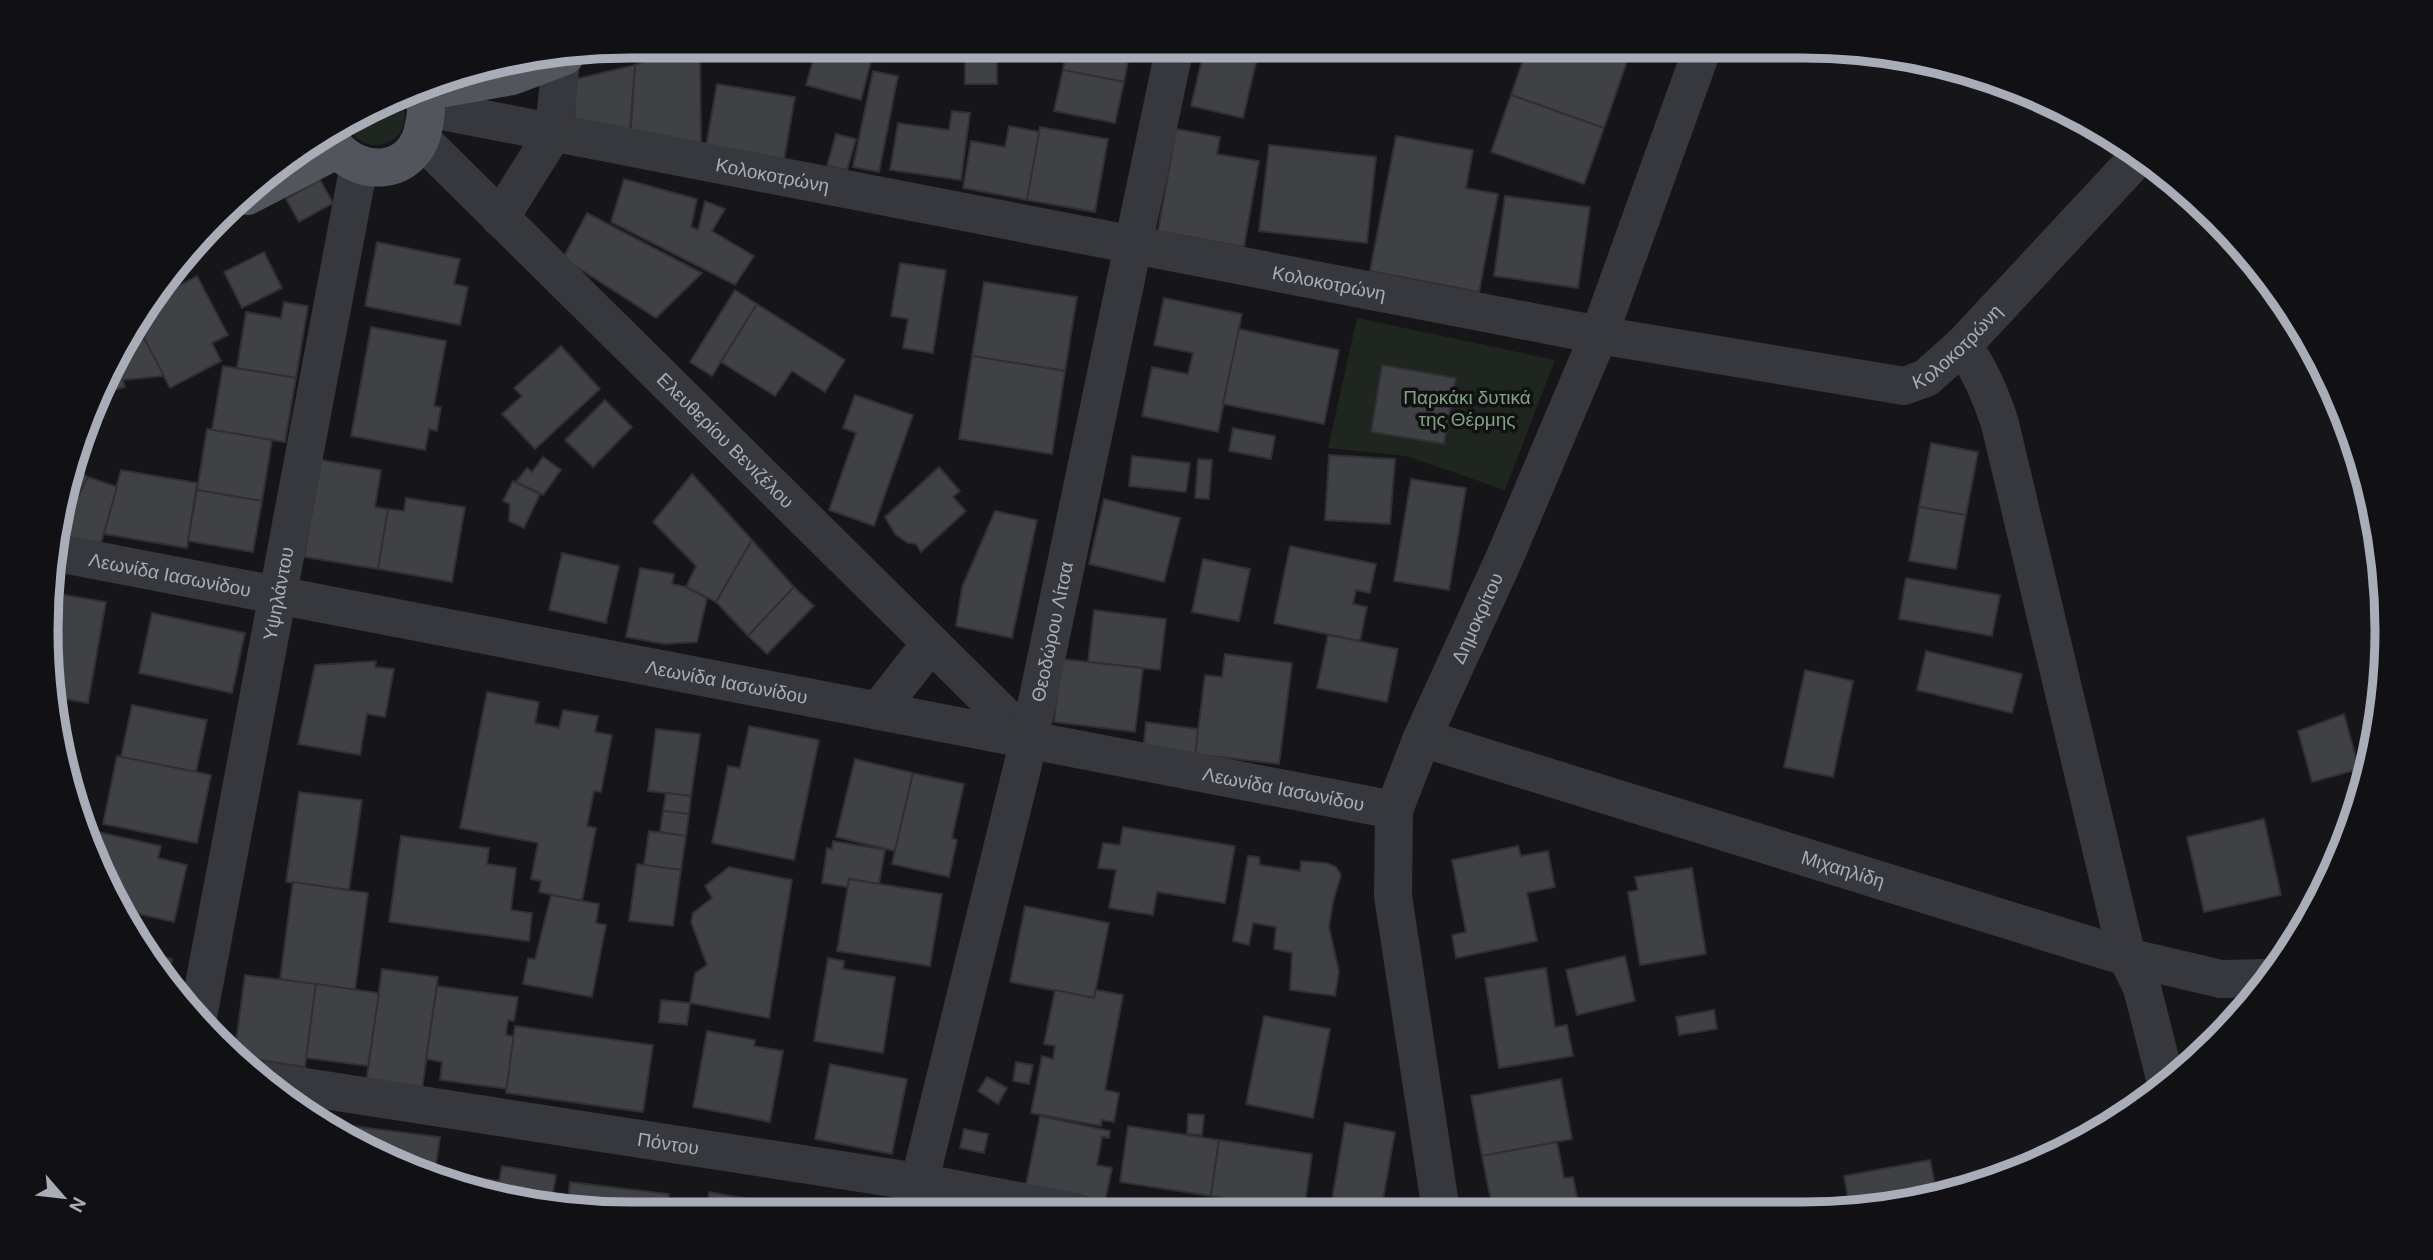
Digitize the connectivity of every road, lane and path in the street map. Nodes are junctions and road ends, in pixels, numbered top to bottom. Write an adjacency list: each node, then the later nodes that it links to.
1 (1172, 58): 11 (street, Θεοδώρου Λίτσα)
2 (1699, 58): 12 (street, Δημοκρίτου)
3 (562, 62): 6 (street)
4 (541, 65): 5 (main road)
5 (423, 107): 6 (street, Κολοκοτρώνη); 7 (main road); 10 (street, Ελευθερίου Βενιζέλου)
6 (554, 132): 10 (street); 11 (street, Κολοκοτρώνη)
7 (341, 151): 9 (main road); 15 (street, Υψηλάντου)
8 (2133, 163): 13 (street, Κολοκοτρώνη)
9 (273, 184)
10 (500, 218): 16 (street, Ελευθερίου Βενιζέλου)
11 (1133, 245): 12 (street, Κολοκοτρώνη); 19 (street, Θεοδώρου Λίτσα)
12 (1600, 335): 13 (street, Κολοκοτρώνη); 18 (street, Δημοκρίτου)
13 (1963, 345): 21 (street)
14 (63, 554): 15 (street, Λεωνίδα Ιασωνίδου)
15 (278, 595): 17 (street, Λεωνίδα Ιασωνίδου); 23 (street, Υψηλάντου)
16 (931, 643): 17 (street); 19 (street, Ελευθερίου Βενιζέλου)
17 (878, 711): 19 (street, Λεωνίδα Ιασωνίδου)
18 (1422, 738): 20 (street, Δημοκρίτου); 21 (street, Μιχαηλίδη)
19 (1028, 740): 20 (street, Λεωνίδα Ιασωνίδου); 26 (street, Θεοδώρου Λίτσα)
20 (1394, 810): 28 (street, Δημοκρίτου)
21 (2127, 957): 22 (street, Μιχαηλίδη); 24 (street)
22 (2257, 978)
23 (200, 1007)
24 (2164, 1073)
25 (282, 1084): 26 (street, Πόντου)
26 (915, 1197): 27 (street, Πόντου)
27 (969, 1202)
28 (1440, 1202)

